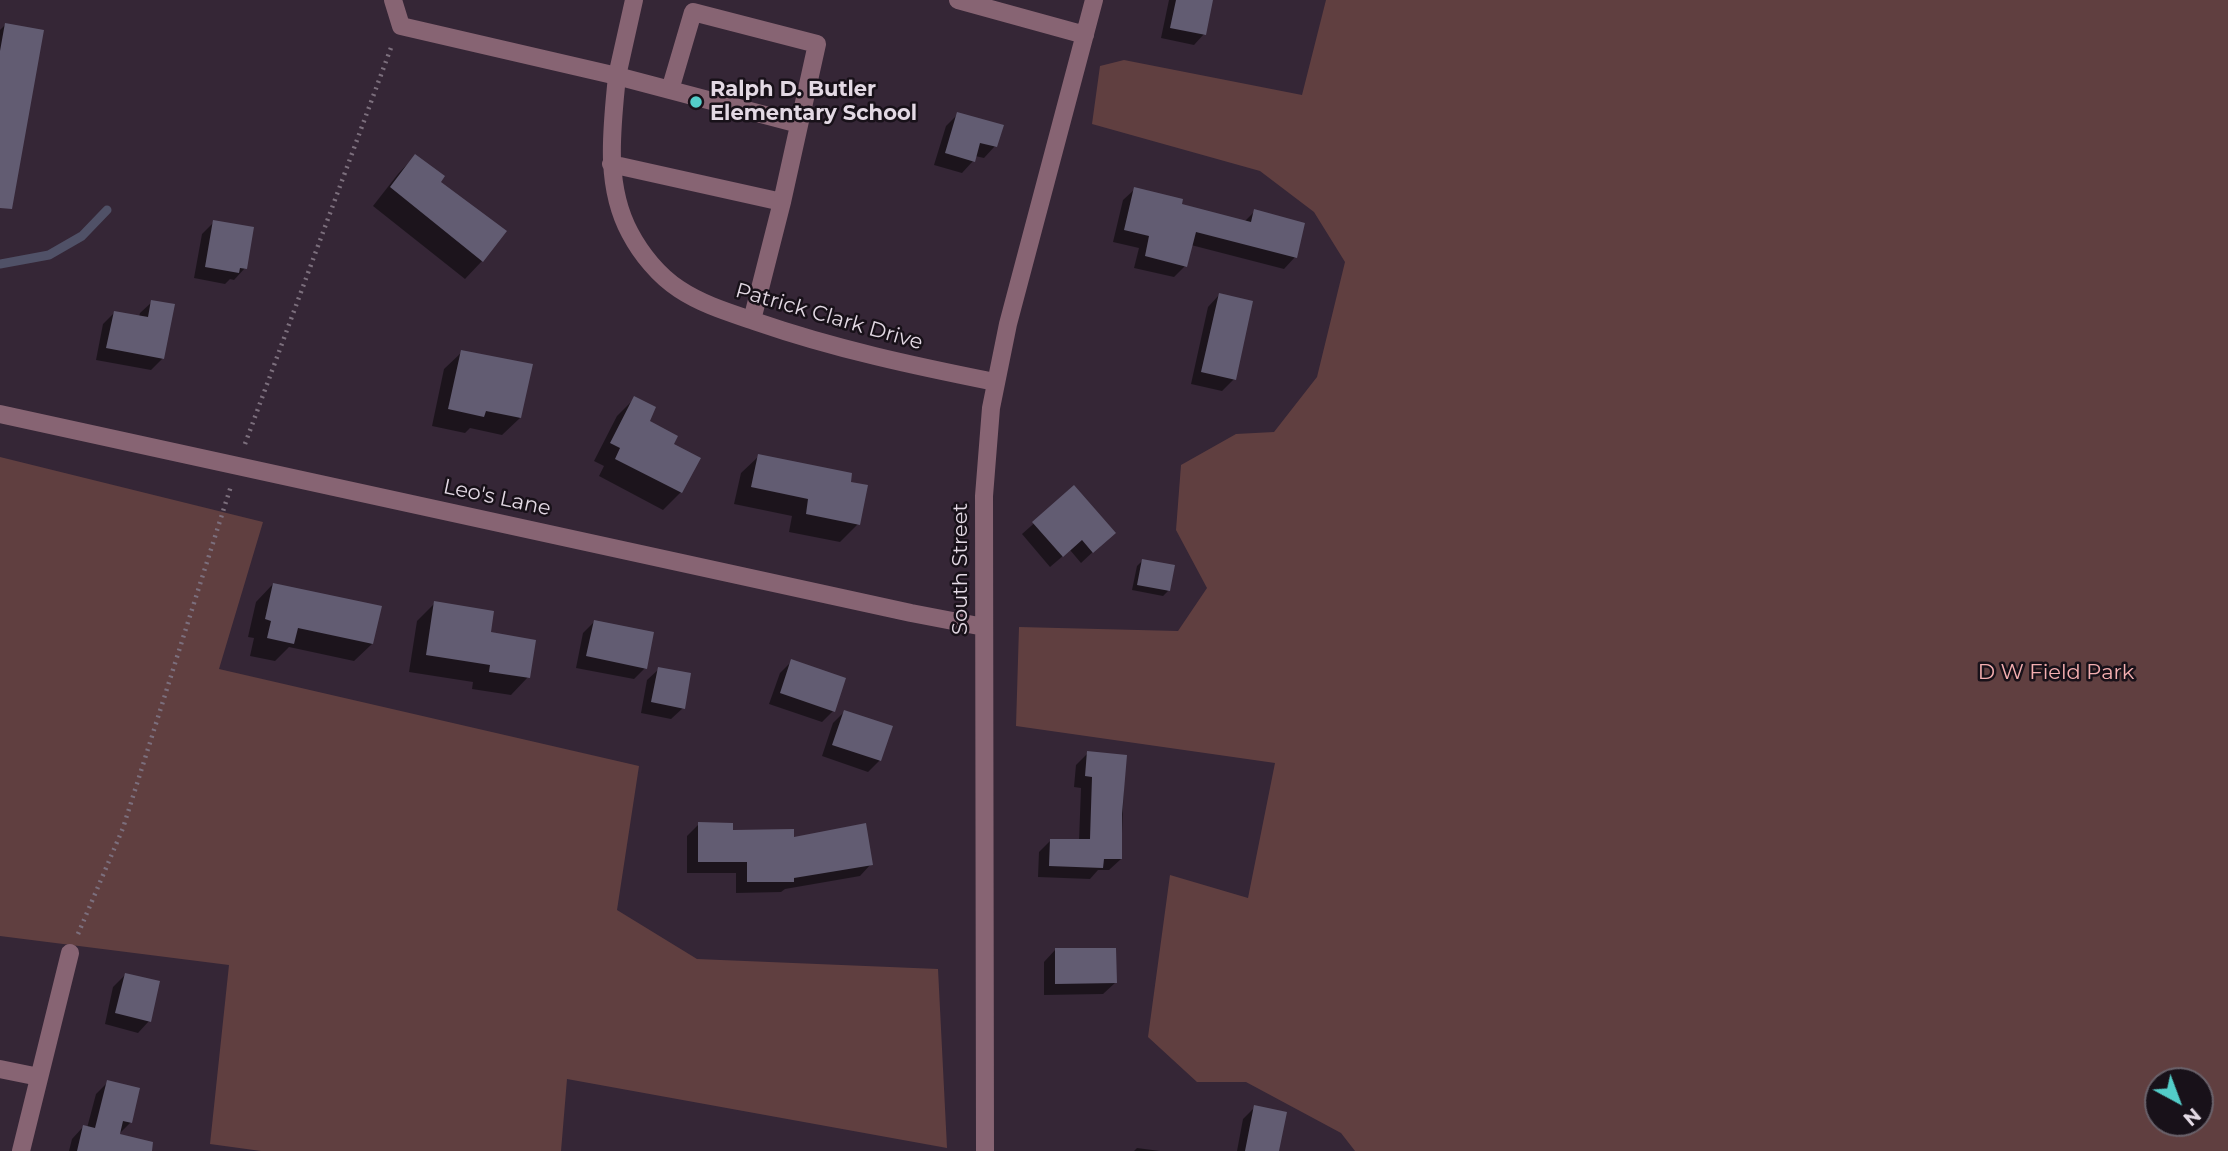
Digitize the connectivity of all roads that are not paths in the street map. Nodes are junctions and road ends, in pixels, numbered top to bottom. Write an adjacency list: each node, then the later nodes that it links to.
1 (393, 0): 6 (street)
2 (632, 0): 6 (street, Patrick Clark Drive)
3 (958, 0): 5 (street)
4 (1094, 0): 5 (street, South Street)
5 (1086, 34): 12 (street, South Street)
6 (617, 76): 7 (street); 9 (street, Patrick Clark Drive)
7 (670, 90): 8 (street); 8 (street)
8 (799, 124): 10 (street)
9 (611, 164): 10 (street); 11 (street, Patrick Clark Drive)
10 (782, 202): 11 (street)
11 (752, 320): 12 (street, Patrick Clark Drive)
12 (995, 382): 14 (street, South Street)
13 (0, 414): 14 (street, Leo's Lane)
14 (984, 626): 19 (street, South Street)
15 (70, 953): 17 (street)
16 (0, 1069): 17 (street)
17 (39, 1077): 18 (street)
18 (21, 1151)
19 (985, 1151)

